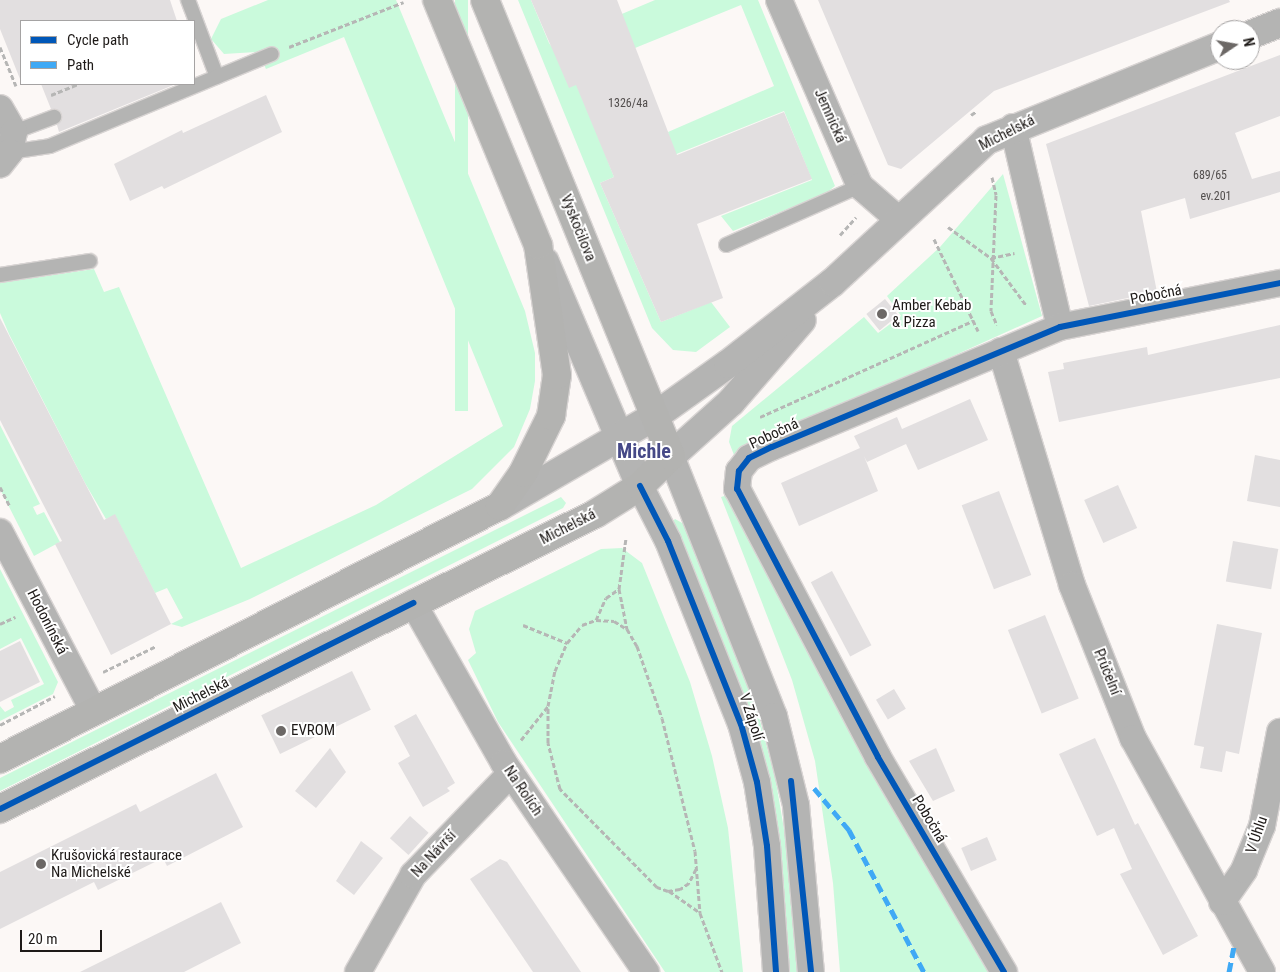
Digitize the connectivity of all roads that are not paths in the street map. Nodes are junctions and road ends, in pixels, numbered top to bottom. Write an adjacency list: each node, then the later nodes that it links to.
1 (188, 0): 9 (lane)
2 (437, 0): 16 (main road)
3 (485, 0): 24 (main road, Vyskočilova)
4 (780, 0): 14 (street, Jemnická)
5 (1280, 23): 6 (street)
6 (1260, 31)
7 (1210, 50): 12 (street, Michelská)
8 (272, 54): 9 (lane)
9 (217, 77): 13 (lane)
10 (9, 98): 13 (street)
11 (54, 117): 13 (lane)
12 (1013, 127): 15 (street, Michelská); 22 (street)
13 (8, 149)
14 (860, 186): 15 (street, Jemnická); 17 (lane)
15 (898, 219): 20 (street, Michelská)
16 (538, 245): 25 (street); 28 (main road)
17 (726, 245)
18 (90, 261): 19 (lane)
19 (0, 275)
20 (832, 282): 24 (street, Michelská); 26 (street, Michelská)
21 (1280, 283): 22 (street, Pobočná)
22 (1060, 327): 23 (street, Pobočná)
23 (1005, 349): 36 (street, Průčelní); 41 (street, Pobočná)
24 (655, 416): 25 (street, Michelská); 26 (main road, Vyskočilova)
25 (618, 437): 27 (street, V Zápolí); 28 (street, Michelská)
26 (671, 456): 27 (main road, Michelská); 40 (street, V Zápolí)
27 (640, 486): 30 (main road, Michelská); 39 (street, V Zápolí)
28 (500, 506): 31 (main road, Michelská)
29 (0, 532): 31 (street, Hodonínská)
30 (413, 603): 34 (street, Na Rolích); 35 (main road, Michelská)
31 (94, 712): 33 (main road, Michelská)
32 (1280, 732): 36 (street, V Úhlu)
33 (0, 760)
34 (508, 768): 37 (street, Na Návrší); 38 (street, Na Rolích)
35 (0, 809)
36 (1222, 902): 42 (street, Průčelní)
37 (358, 972)
38 (646, 972)
39 (776, 972)
40 (811, 972)
41 (1004, 972)
42 (1262, 972)

